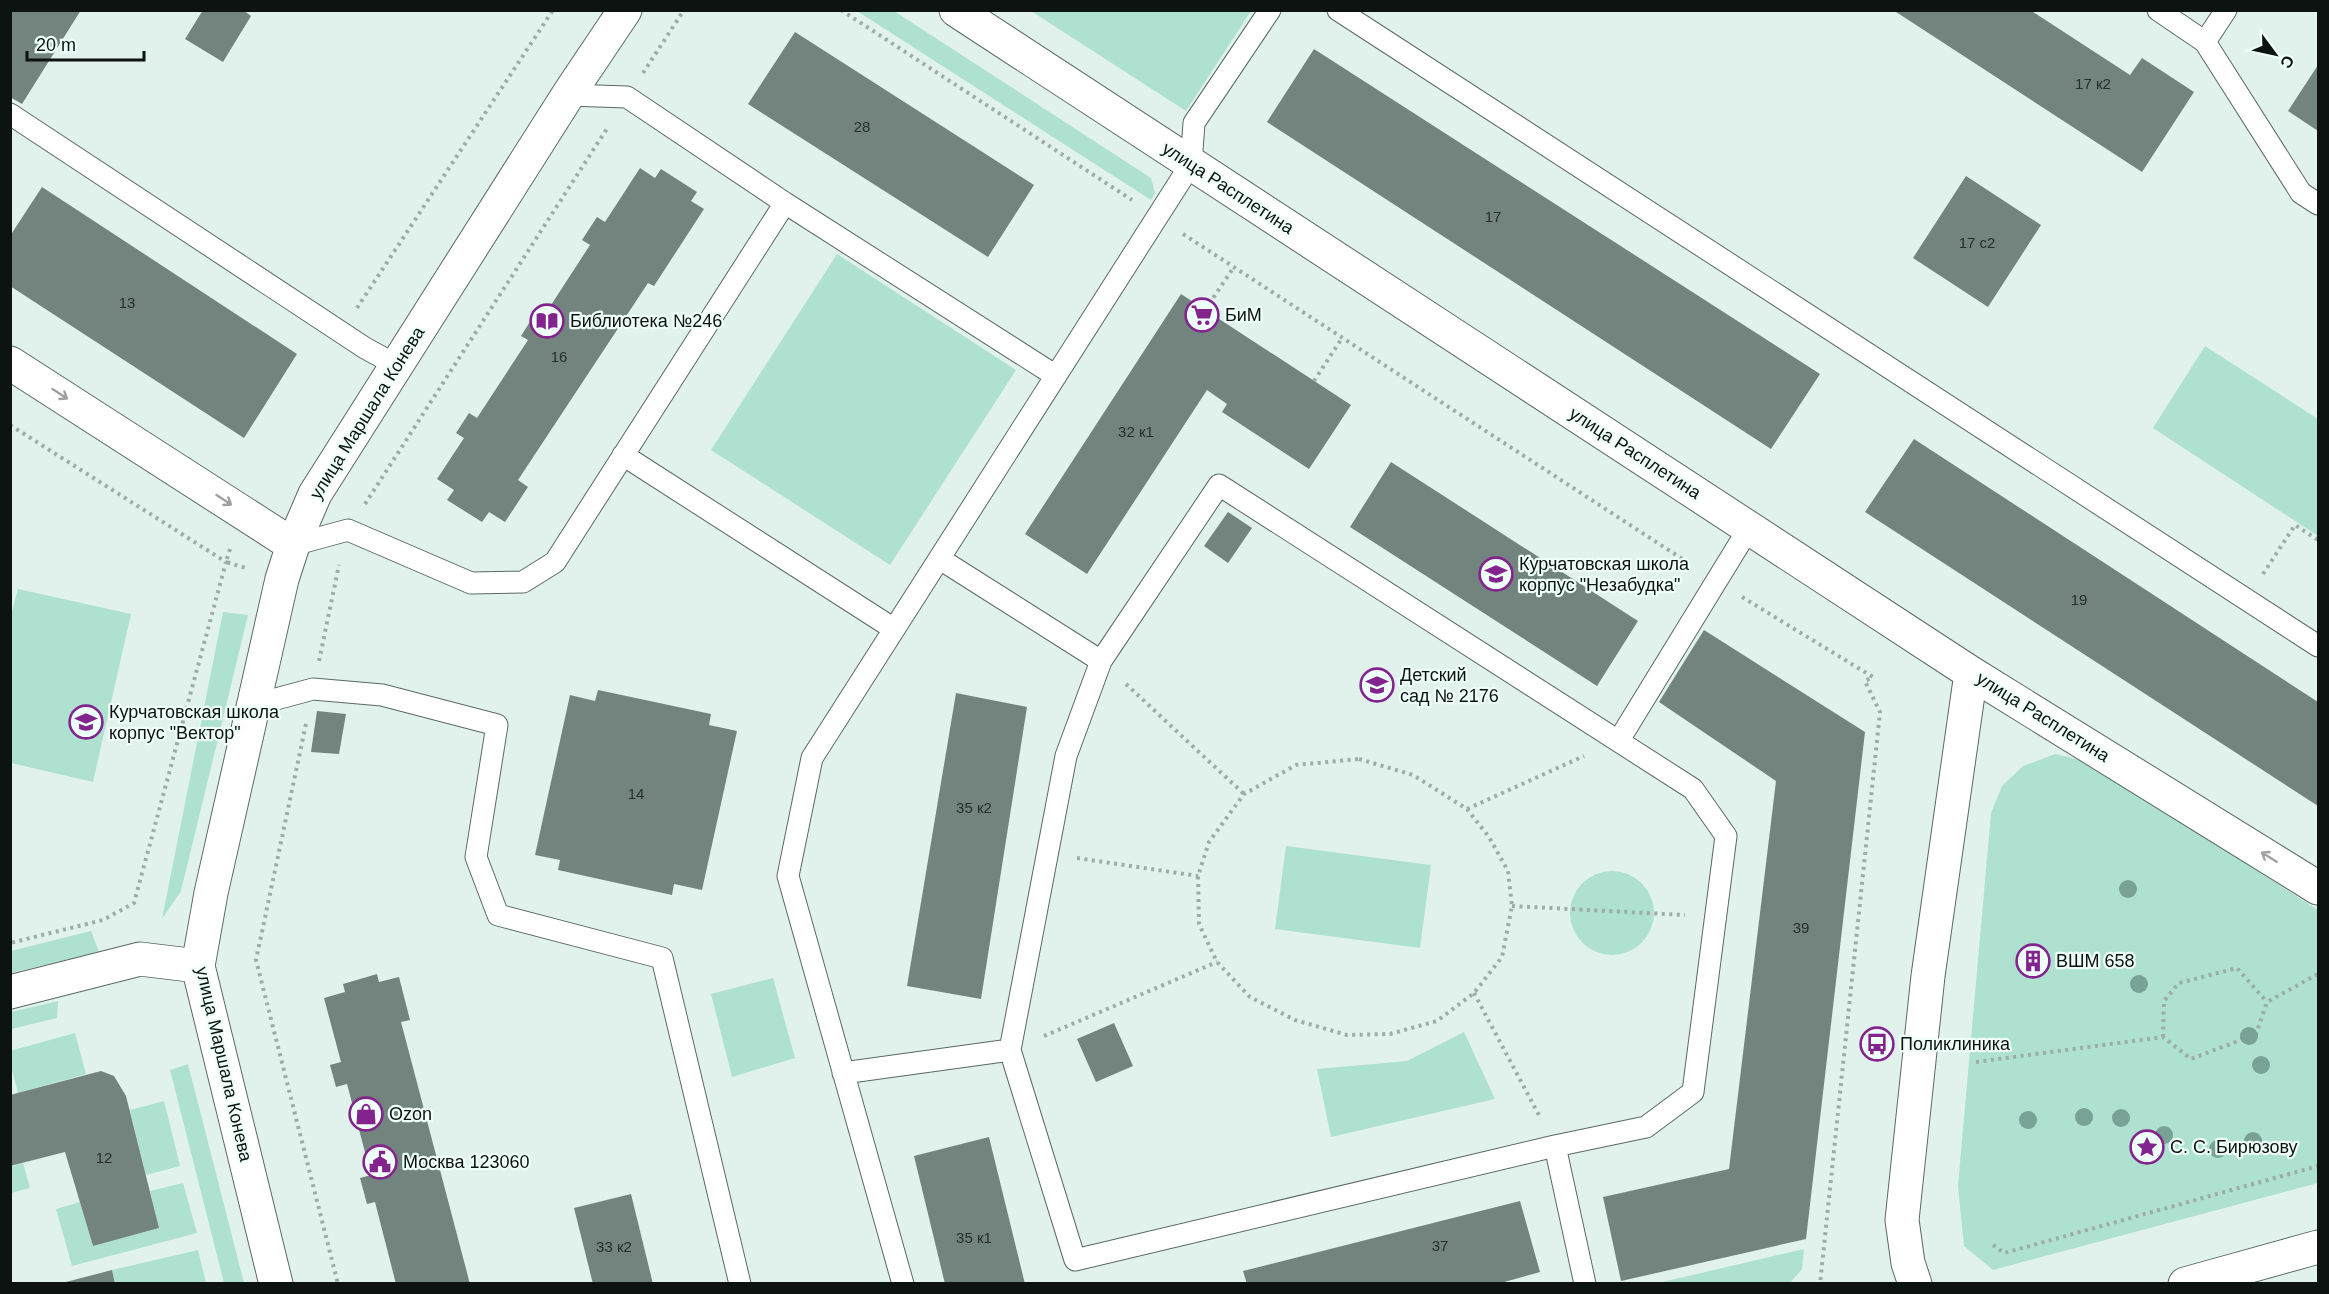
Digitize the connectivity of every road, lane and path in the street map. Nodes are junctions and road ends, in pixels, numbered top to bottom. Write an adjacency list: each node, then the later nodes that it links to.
1 (625, 10): 10 (street, улица Маршала Конева)
2 (684, 10): 11 (path)
3 (841, 10): 16 (path)
4 (956, 10): 13 (street, улица Расплетина)
5 (1270, 10): 13 (lane)
6 (1338, 10): 32 (lane)
7 (2158, 10): 9 (lane)
8 (2226, 10): 9 (lane)
9 (2205, 42): 15 (lane)
10 (568, 95): 11 (lane); 21 (street, улица Маршала Конева)
11 (627, 97): 14 (lane); 27 (path)
12 (10, 114): 21 (lane)
13 (1191, 164): 16 (lane); 26 (street, улица Расплетина)
14 (785, 203): 22 (lane); 25 (lane)
15 (2319, 204)
16 (1157, 216): 17 (path); 22 (lane)
17 (1234, 267): 18 (path); 19 (path)
18 (1205, 310)
19 (1342, 338): 23 (path); 31 (path)
20 (10, 363): 29 (street, one-way to 29)
21 (396, 365): 29 (street, улица Маршала Конева)
22 (1056, 376): 30 (lane)
23 (1314, 381)
24 (10, 425): 47 (path)
25 (623, 455): 27 (lane); 33 (lane)
26 (1749, 528): 31 (lane); 36 (street, улица Расплетина)
27 (348, 530): 29 (lane); 37 (path)
28 (2319, 540): 32 (path)
29 (293, 545): 38 (street, улица Маршала Конева)
30 (940, 560): 33 (lane); 35 (lane)
31 (1718, 582): 39 (lane); 67 (path)
32 (2246, 599): 34 (lane)
33 (894, 629): 57 (lane)
34 (2319, 646)
35 (1101, 661): 39 (lane); 40 (path); 42 (lane)
36 (1971, 673): 44 (street, улица Расплетина, one-way to 36); 68 (street)
37 (313, 689): 38 (lane); 63 (path); 64 (lane)
38 (254, 705): 49 (street, улица Маршала Конева)
39 (1619, 740): 41 (path); 46 (lane)
40 (1244, 794): 41 (path); 43 (path)
41 (1467, 809): 45 (path)
42 (1048, 854): 43 (path); 55 (lane)
43 (1198, 876): 48 (path)
44 (2319, 888)
45 (1512, 906): 46 (path); 52 (path)
46 (1716, 917): 58 (lane)
47 (10, 943)
48 (1217, 962): 52 (path); 55 (path)
49 (198, 966): 51 (street); 62 (street, улица Маршала Конева)
50 (2319, 974): 53 (path)
51 (10, 992)
52 (1474, 993): 58 (path)
53 (2266, 1002): 54 (path); 54 (path)
54 (2163, 1037): 56 (path)
55 (1011, 1050): 57 (lane); 58 (lane)
56 (1976, 1062)
57 (843, 1073): 65 (lane)
58 (1555, 1146): 66 (lane)
59 (2319, 1166): 60 (path)
60 (1993, 1245)
61 (2319, 1247): 69 (street)
62 (276, 1284)
63 (338, 1284)
64 (740, 1284)
65 (903, 1284)
66 (1585, 1284)
67 (1821, 1284)
68 (1915, 1284)
69 (2185, 1284)

